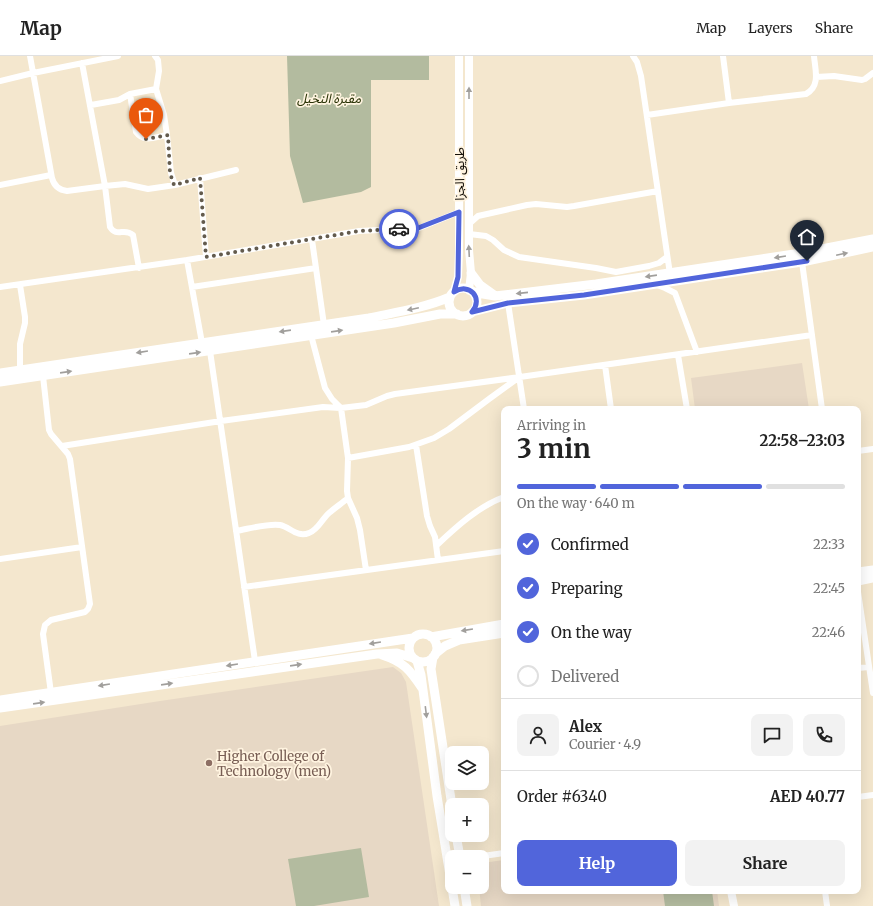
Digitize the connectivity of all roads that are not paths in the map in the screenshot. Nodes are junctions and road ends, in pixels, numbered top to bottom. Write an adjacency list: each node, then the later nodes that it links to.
1 (30, 56): 10 (street)
2 (118, 56): 9 (street)
3 (155, 56): 14 (street)
4 (469, 56): 18 (street, طريق الجزا, one-way to 4)
5 (633, 56): 19 (street)
6 (723, 56): 16 (street)
7 (814, 56): 12 (street)
8 (459, 58): 18 (street); 29 (street, طريق الجزا)
9 (82, 63): 10 (street); 17 (street)
10 (33, 73): 13 (street); 22 (street)
11 (873, 73): 12 (street)
12 (816, 77): 16 (street)
13 (0, 81)
14 (156, 89): 15 (street); 20 (street)
15 (130, 94): 17 (street); 20 (street)
16 (729, 103): 19 (street)
17 (91, 105): 26 (street)
18 (469, 110): 28 (street, طريق الجزا)
19 (647, 115): 27 (street)
20 (168, 135): 25 (street)
21 (236, 170): 23 (street)
22 (51, 175): 24 (street); 26 (street)
23 (200, 178): 25 (street); 36 (street)
24 (0, 185)
25 (174, 185): 26 (street)
26 (105, 186): 40 (street)
27 (658, 191): 30 (street); 37 (street)
28 (469, 209): 30 (street); 31 (street, طريق الجزا)
29 (459, 212): 34 (street); 51 (street, طريق الجزا)
30 (478, 216): 31 (street)
31 (469, 224): 32 (street, طريق الجزا)
32 (469, 234): 37 (street); 42 (street, طريق الجزا, one-way to 32)
33 (873, 239): 43 (main road, one-way to 43)
34 (312, 240): 36 (street); 41 (street)
35 (873, 247): 39 (main road, one-way to 35)
36 (206, 257): 38 (street)
37 (667, 257): 43 (street)
38 (187, 260): 40 (street); 48 (street)
39 (802, 262): 44 (main road); 58 (street)
40 (139, 268): 46 (street)
41 (316, 268): 48 (street); 56 (street)
42 (471, 273): 49 (street, طريق الجزا); 52 (main road)
43 (670, 274): 52 (main road, one-way to 52)
44 (681, 280): 45 (main road); 50 (street)
45 (655, 284): 50 (street); 53 (main road)
46 (20, 285): 47 (street); 64 (street)
47 (0, 287)
48 (192, 287): 59 (street)
49 (469, 290): 51 (main road); 52 (main road); 54 (main road)
50 (674, 293): 61 (street)
51 (452, 294): 55 (main road); 56 (main road, one-way to 56)
52 (495, 296)
53 (508, 303): 54 (main road); 67 (street)
54 (472, 312): 55 (main road)
55 (457, 314): 57 (main road, one-way to 55)
56 (324, 325): 59 (main road, one-way to 59)
57 (311, 335): 60 (main road); 73 (street)
58 (812, 335): 61 (street); 72 (street)
59 (202, 343): 64 (main road, one-way to 64)
60 (210, 351): 66 (main road, one-way to 60); 74 (street)
61 (697, 352): 62 (street)
62 (678, 355): 63 (street); 71 (street)
63 (606, 365): 67 (street); 70 (street)
64 (20, 370): 65 (main road)
65 (0, 373)
66 (43, 376): 68 (main road); 76 (street)
67 (520, 377): 69 (street); 73 (street); 75 (street)
68 (0, 382)
69 (524, 406)
70 (611, 406)
71 (686, 406)
72 (822, 406)
73 (341, 408): 74 (street); 79 (street)
74 (221, 421): 76 (street); 82 (street)
75 (416, 445): 79 (street); 83 (street)
76 (62, 446): 84 (street)
77 (873, 449): 78 (street)
78 (861, 451)
79 (348, 458): 80 (street)
80 (348, 498): 82 (street); 88 (street)
81 (501, 498): 83 (street)
82 (236, 531): 93 (street)
83 (437, 545): 87 (street)
84 (82, 547): 86 (street); 106 (street)
85 (501, 551): 87 (street)
86 (0, 560)
87 (438, 560): 88 (street)
88 (366, 570): 93 (street)
89 (873, 570): 90 (main road)
90 (861, 572)
91 (873, 578): 92 (main road)
92 (861, 580)
93 (244, 587): 102 (street)
94 (861, 612): 103 (street)
95 (501, 624): 97 (main road, one-way to 97)
96 (501, 633): 100 (main road)
97 (431, 637): 98 (main road); 100 (main road)
98 (413, 638): 101 (main road); 102 (main road, one-way to 102)
99 (377, 654): 101 (main road); 105 (main road); 109 (main road, one-way to 99)
100 (434, 656): 101 (main road); 112 (main road)
101 (415, 659): 105 (main road)
102 (256, 661): 106 (main road, one-way to 106)
103 (869, 667): 104 (street); 107 (street)
104 (861, 668)
105 (423, 689): 118 (main road, one-way to 118)
106 (51, 693): 108 (main road)
107 (873, 693)
108 (0, 700)
109 (0, 708)
110 (873, 794): 111 (street)
111 (861, 796)
112 (451, 798)
113 (501, 853): 114 (street)
114 (489, 855)
115 (465, 894): 119 (main road)
116 (732, 894): 120 (street)
117 (825, 894): 121 (street)
118 (455, 906)
119 (467, 906)
120 (734, 906)
121 (827, 906)

